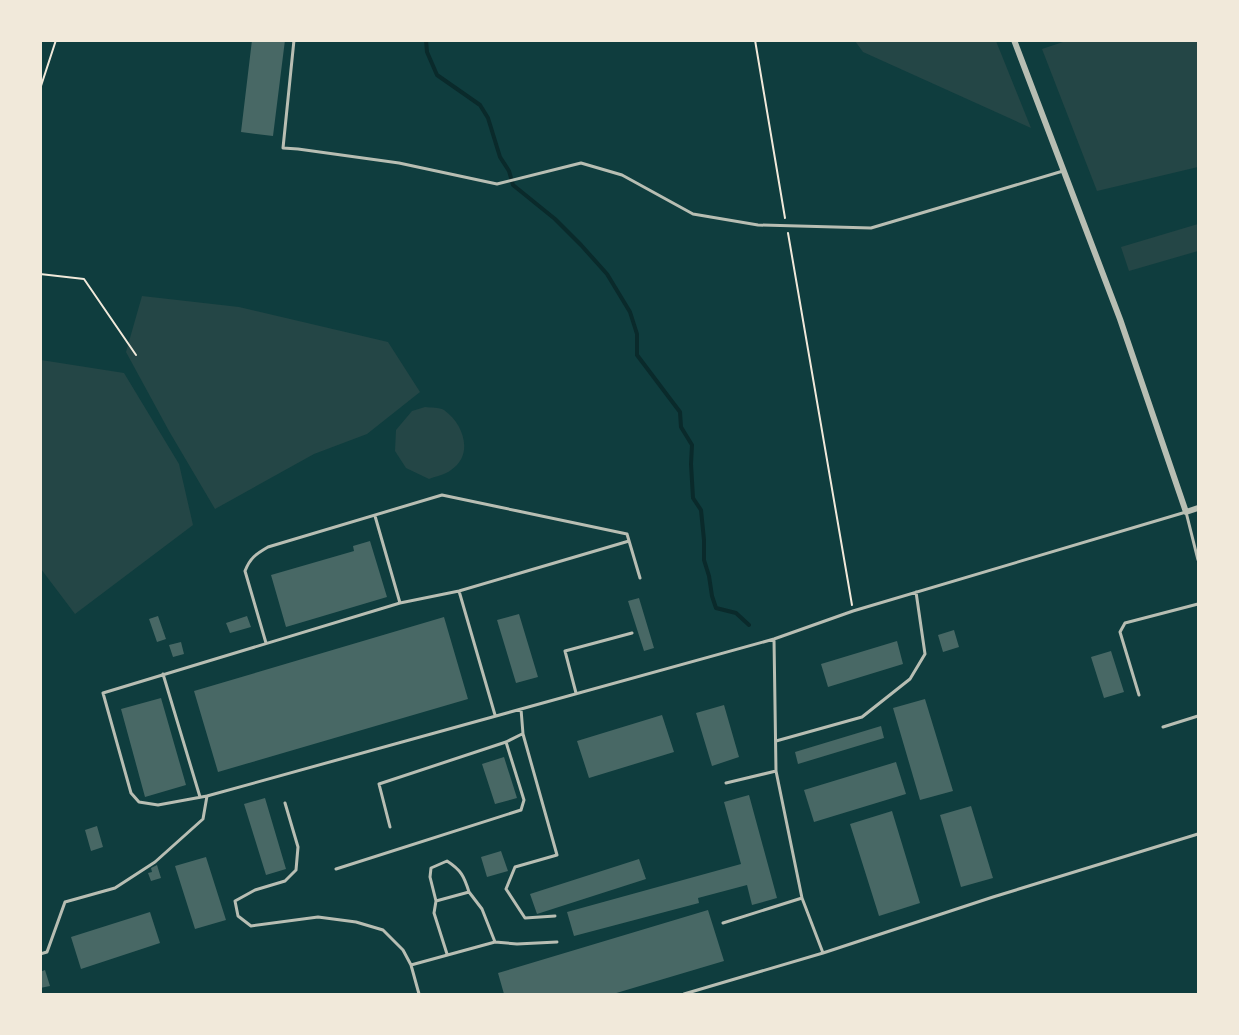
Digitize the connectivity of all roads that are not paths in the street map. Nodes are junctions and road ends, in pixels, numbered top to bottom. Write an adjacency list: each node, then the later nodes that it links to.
1 (294, 40): 3 (lane)
2 (1014, 40): 3 (street)
3 (1063, 171): 5 (street)
4 (1198, 508): 5 (street)
5 (1186, 512): 8 (lane); 11 (lane)
6 (375, 516): 7 (lane); 12 (lane); 16 (lane)
7 (629, 541): 9 (lane); 10 (lane)
8 (1198, 560)
9 (640, 578)
10 (459, 591): 12 (lane); 21 (lane)
11 (916, 592): 15 (lane); 25 (lane)
12 (400, 603): 16 (lane)
13 (1198, 604): 19 (lane)
14 (632, 633): 18 (lane)
15 (774, 639): 18 (lane); 25 (lane)
16 (266, 643): 17 (lane)
17 (163, 674): 30 (lane); 30 (lane)
18 (576, 693): 20 (lane)
19 (1139, 695)
20 (521, 709): 21 (lane); 24 (lane)
21 (495, 715): 29 (lane)
22 (1198, 716): 23 (lane)
23 (1163, 727)
24 (523, 734): 26 (lane); 38 (lane)
25 (776, 741): 27 (lane)
26 (506, 742): 32 (lane); 34 (lane)
27 (776, 771): 28 (lane); 36 (lane)
28 (726, 783)
29 (207, 796): 30 (lane); 43 (lane)
30 (200, 797)
31 (285, 803): 45 (lane)
32 (390, 827)
33 (1198, 834): 42 (lane)
34 (336, 869)
35 (469, 892): 37 (lane); 37 (lane); 40 (lane)
36 (801, 898): 39 (lane); 42 (lane)
37 (436, 901): 44 (lane)
38 (555, 916)
39 (723, 923)
40 (495, 942): 41 (lane); 44 (lane)
41 (557, 942)
42 (823, 953): 47 (lane)
43 (40, 954)
44 (447, 954): 45 (lane)
45 (411, 965): 46 (lane)
46 (419, 994)
47 (684, 994)

